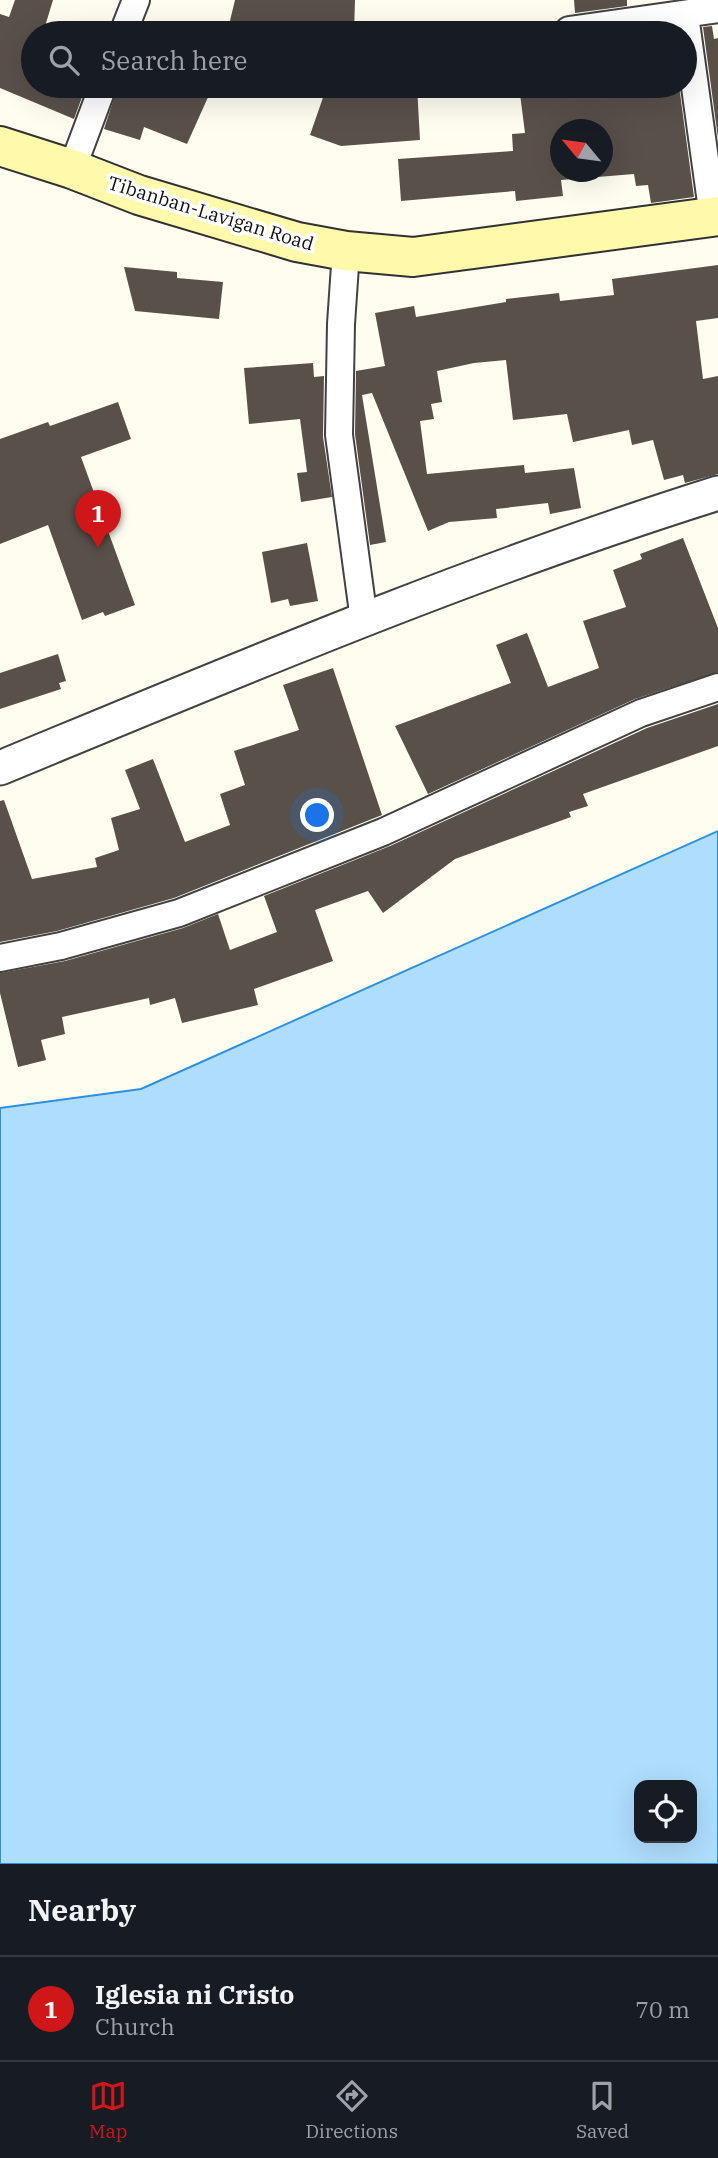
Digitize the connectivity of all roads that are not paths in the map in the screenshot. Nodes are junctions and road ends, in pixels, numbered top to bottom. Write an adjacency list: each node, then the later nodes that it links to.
1 (136, 0): 4 (street)
2 (718, 9): 3 (street)
3 (685, 15): 5 (street); 6 (street)
4 (128, 21)
5 (639, 21)
6 (686, 21)
7 (697, 96): 11 (street)
8 (99, 98): 10 (street)
9 (0, 146): 10 (main road, Tibanban-Lavigan Road)
10 (72, 169): 12 (main road, Tibanban-Lavigan Road)
11 (715, 217): 12 (main road, Tibanban-Lavigan Road)
12 (346, 251): 14 (street)
13 (718, 494): 14 (street)
14 (363, 620): 16 (street)
15 (718, 687): 17 (street)
16 (0, 768)
17 (0, 958)

